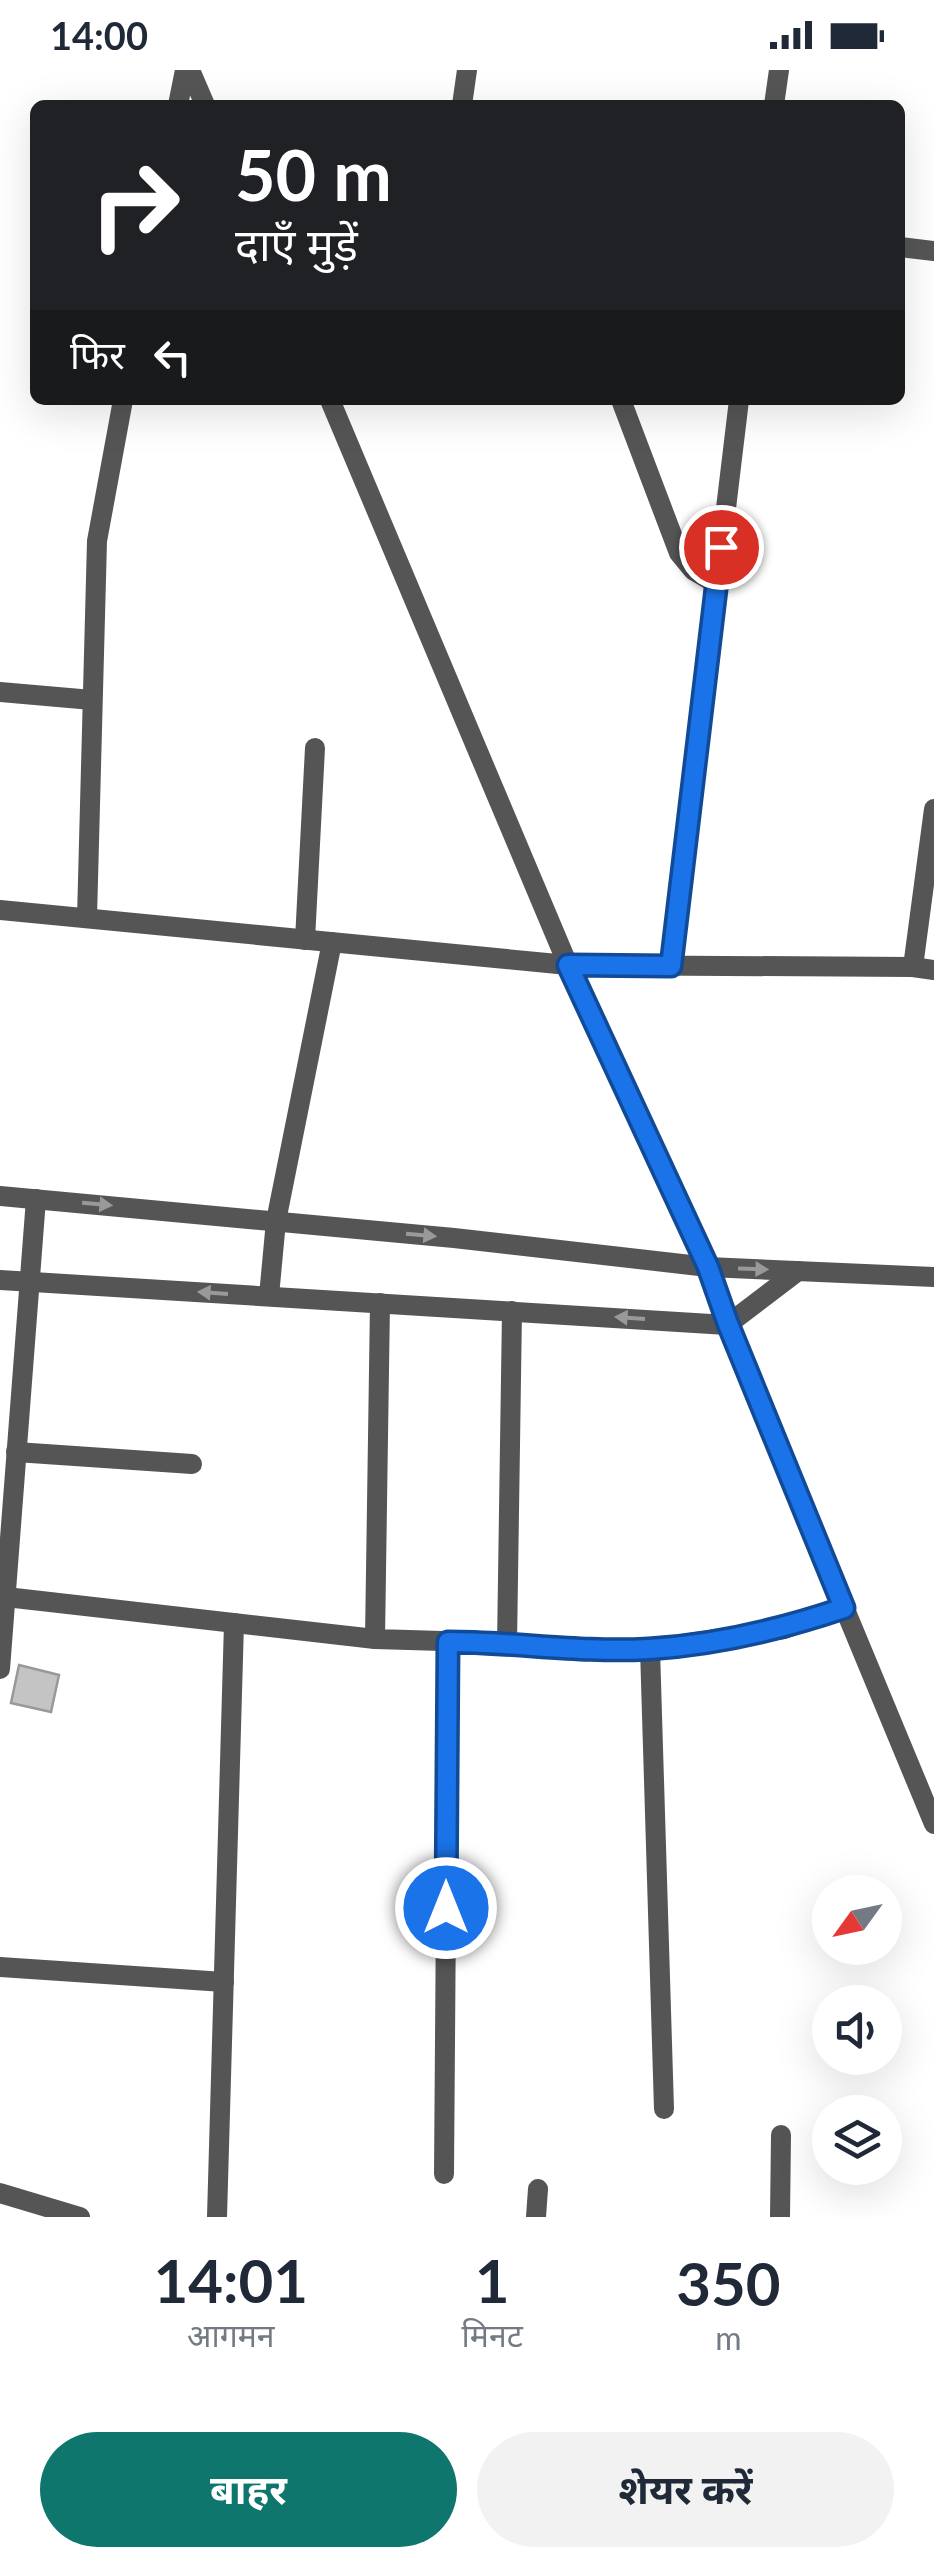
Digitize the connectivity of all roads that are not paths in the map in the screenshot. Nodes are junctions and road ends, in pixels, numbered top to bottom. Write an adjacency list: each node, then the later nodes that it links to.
1 (188, 70): 4 (street); 5 (street)
2 (467, 70): 6 (street)
3 (778, 70): 7 (street)
4 (179, 100)
5 (203, 100)
6 (463, 100)
7 (775, 100)
8 (905, 248): 9 (street)
9 (934, 252)
10 (122, 405): 16 (street)
11 (332, 405): 23 (street)
12 (623, 405): 14 (street)
13 (738, 405): 14 (street)
14 (717, 584): 24 (street)
15 (0, 692): 16 (street)
16 (92, 700): 20 (street)
17 (315, 748): 21 (street)
18 (934, 809): 25 (street)
19 (0, 910): 20 (street)
20 (87, 918): 21 (street)
21 (305, 940): 22 (street)
22 (332, 942): 23 (street); 28 (street)
23 (568, 965): 24 (street); 29 (street)
24 (671, 966): 25 (street)
25 (924, 968)
26 (0, 1196): 27 (street)
27 (36, 1199): 28 (street, one-way to 28); 33 (street)
28 (276, 1221): 29 (street, one-way to 29); 34 (street)
29 (708, 1267): 30 (street, one-way to 30); 37 (street)
30 (798, 1271): 31 (street); 37 (street)
31 (934, 1277)
32 (0, 1280): 33 (street)
33 (30, 1282): 34 (street, one-way to 33); 38 (street)
34 (269, 1296): 35 (street)
35 (380, 1303): 36 (street); 43 (street)
36 (512, 1311): 37 (street, one-way to 36); 45 (street)
37 (728, 1324): 41 (street)
38 (16, 1452): 39 (street); 40 (street)
39 (192, 1464)
40 (6, 1597): 42 (street); 47 (street)
41 (844, 1608): 46 (street); 48 (street)
42 (234, 1623): 43 (street); 50 (street)
43 (376, 1639): 44 (street)
44 (448, 1642): 45 (street); 53 (street)
45 (507, 1645): 46 (street)
46 (650, 1649): 51 (street)
47 (0, 1669)
48 (934, 1824)
49 (0, 1967): 50 (street)
50 (224, 1982): 57 (street)
51 (664, 2109)
52 (780, 2135): 59 (street)
53 (444, 2174)
54 (538, 2190): 58 (street)
55 (0, 2193): 56 (street)
56 (80, 2217)
57 (217, 2217)
58 (536, 2217)
59 (780, 2217)

